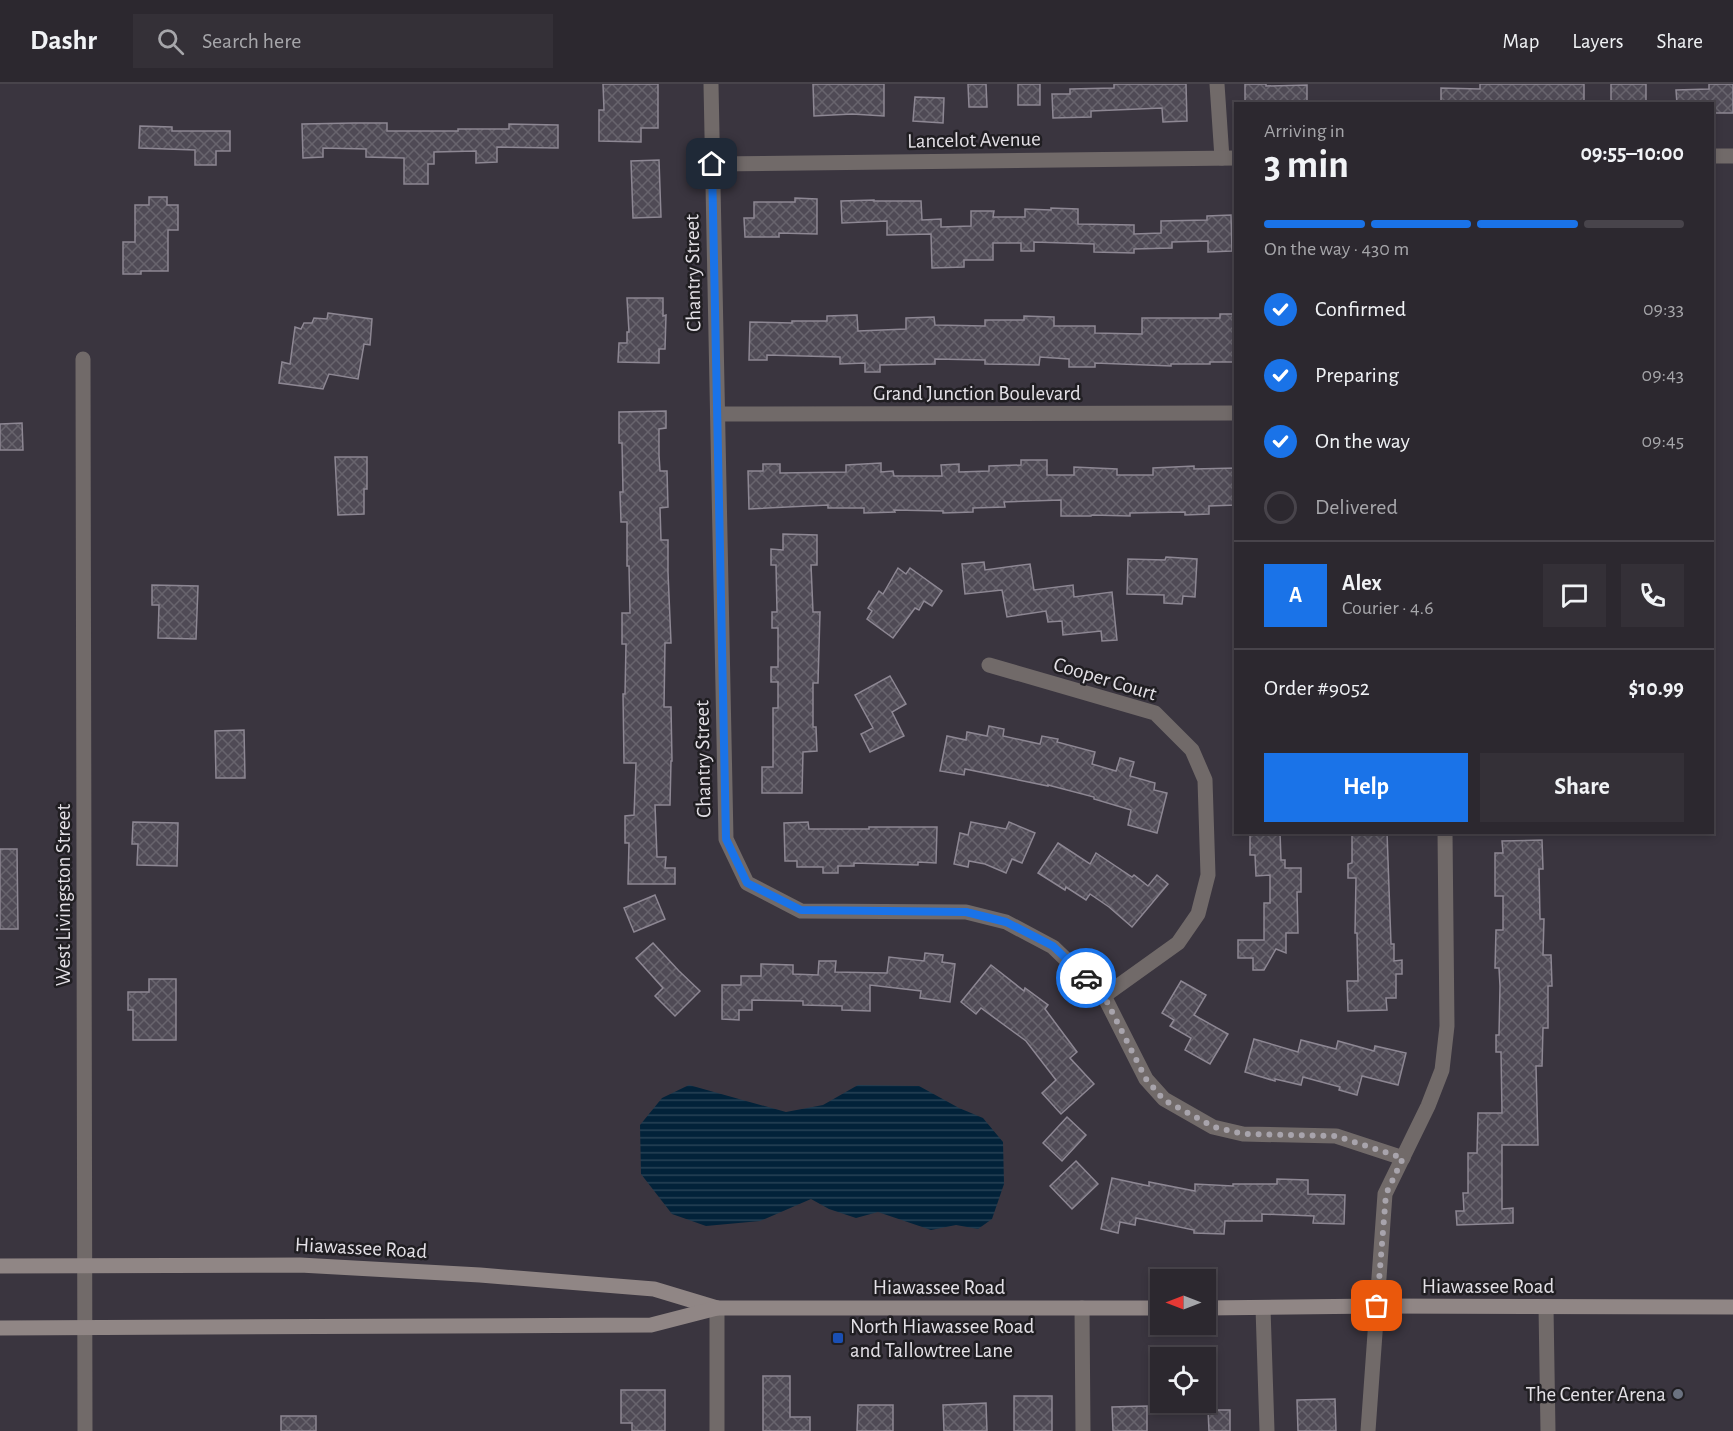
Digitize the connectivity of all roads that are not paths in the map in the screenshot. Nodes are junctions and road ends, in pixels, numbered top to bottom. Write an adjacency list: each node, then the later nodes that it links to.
1 (711, 84): 6 (street, Chantry Street)
2 (1217, 84): 5 (street)
3 (1714, 156): 4 (street)
4 (1733, 156)
5 (1229, 158): 6 (street, Lancelot Avenue)
6 (712, 164): 9 (street, Chantry Street)
7 (84, 359): 15 (street, West Livingston Street)
8 (1234, 413): 9 (street, Grand Junction Boulevard)
9 (718, 414): 12 (street, Chantry Street)
10 (989, 665): 12 (street, Cooper Court)
11 (1445, 834): 13 (street)
12 (1104, 996): 13 (street, Chantry Street)
13 (1403, 1158): 16 (street)
14 (0, 1266): 15 (main road, Hiawassee Road)
15 (85, 1266): 19 (main road, Hiawassee Road); 24 (street, West Livingston Street)
16 (1377, 1306): 17 (main road, Hiawassee Road); 23 (main road, Hiawassee Road); 30 (street)
17 (1546, 1307): 18 (main road, Hiawassee Road); 31 (street)
18 (1733, 1307)
19 (717, 1308): 20 (main road, Hiawassee Road); 24 (main road, Hiawassee Road); 27 (street)
20 (1082, 1308): 21 (main road, Hiawassee Road); 28 (street)
21 (1150, 1308)
22 (1216, 1308): 23 (main road, Hiawassee Road)
23 (1263, 1308): 29 (street)
24 (84, 1327): 25 (main road, Hiawassee Road); 26 (street, West Livingston Street)
25 (0, 1328)
26 (85, 1431)
27 (717, 1431)
28 (1083, 1431)
29 (1267, 1431)
30 (1368, 1431)
31 (1548, 1431)

